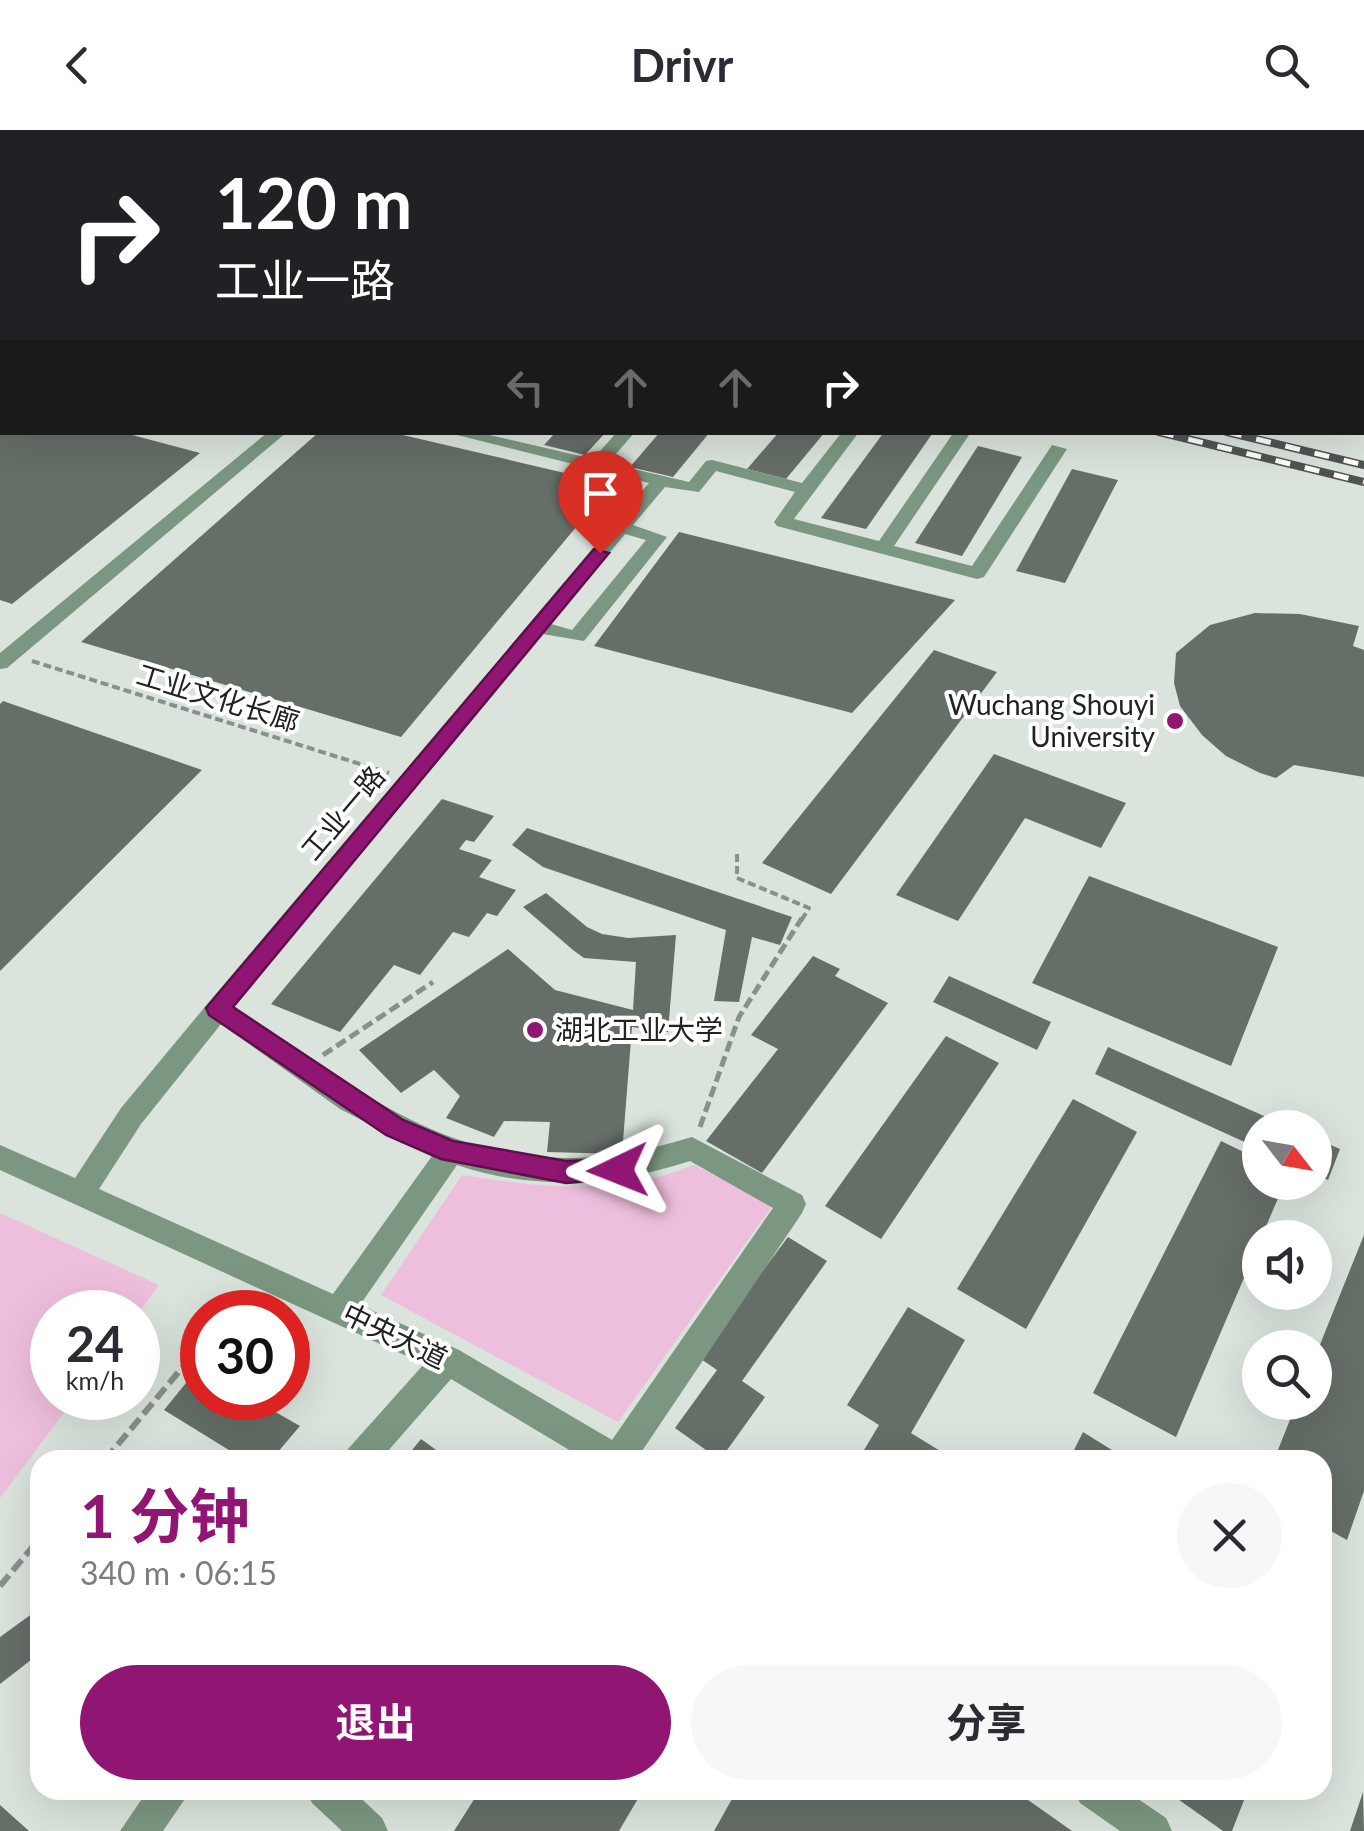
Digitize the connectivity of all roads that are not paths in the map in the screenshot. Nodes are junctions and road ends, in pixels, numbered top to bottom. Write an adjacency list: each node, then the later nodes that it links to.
1 (274, 435): 15 (street)
2 (465, 435): 7 (street)
3 (525, 435): 7 (street)
4 (624, 435): 9 (street)
5 (849, 435): 11 (street)
6 (961, 435): 13 (street)
7 (513, 447): 9 (street)
8 (1058, 449): 13 (street)
9 (597, 465): 10 (street)
10 (660, 481): 11 (street); 12 (street, 工业一路)
11 (806, 489): 13 (street)
12 (620, 528): 14 (street, 工业一路); 14 (street)
13 (884, 547)
14 (539, 627): 16 (street, 工业一路)
15 (6, 659)
16 (218, 1008): 17 (street); 19 (street, 工业一路)
17 (450, 1152): 20 (street); 24 (street)
18 (0, 1157): 19 (street, 中央大道)
19 (82, 1191): 20 (street, 中央大道)
20 (340, 1309): 21 (street, 中央大道)
21 (448, 1360): 22 (street); 23 (street, 中央大道)
22 (369, 1450)
23 (599, 1450)
24 (623, 1450)
25 (164, 1800): 28 (street)
26 (336, 1800): 29 (street)
27 (1107, 1800): 30 (street)
28 (139, 1831)
29 (369, 1831)
30 (1152, 1831)

